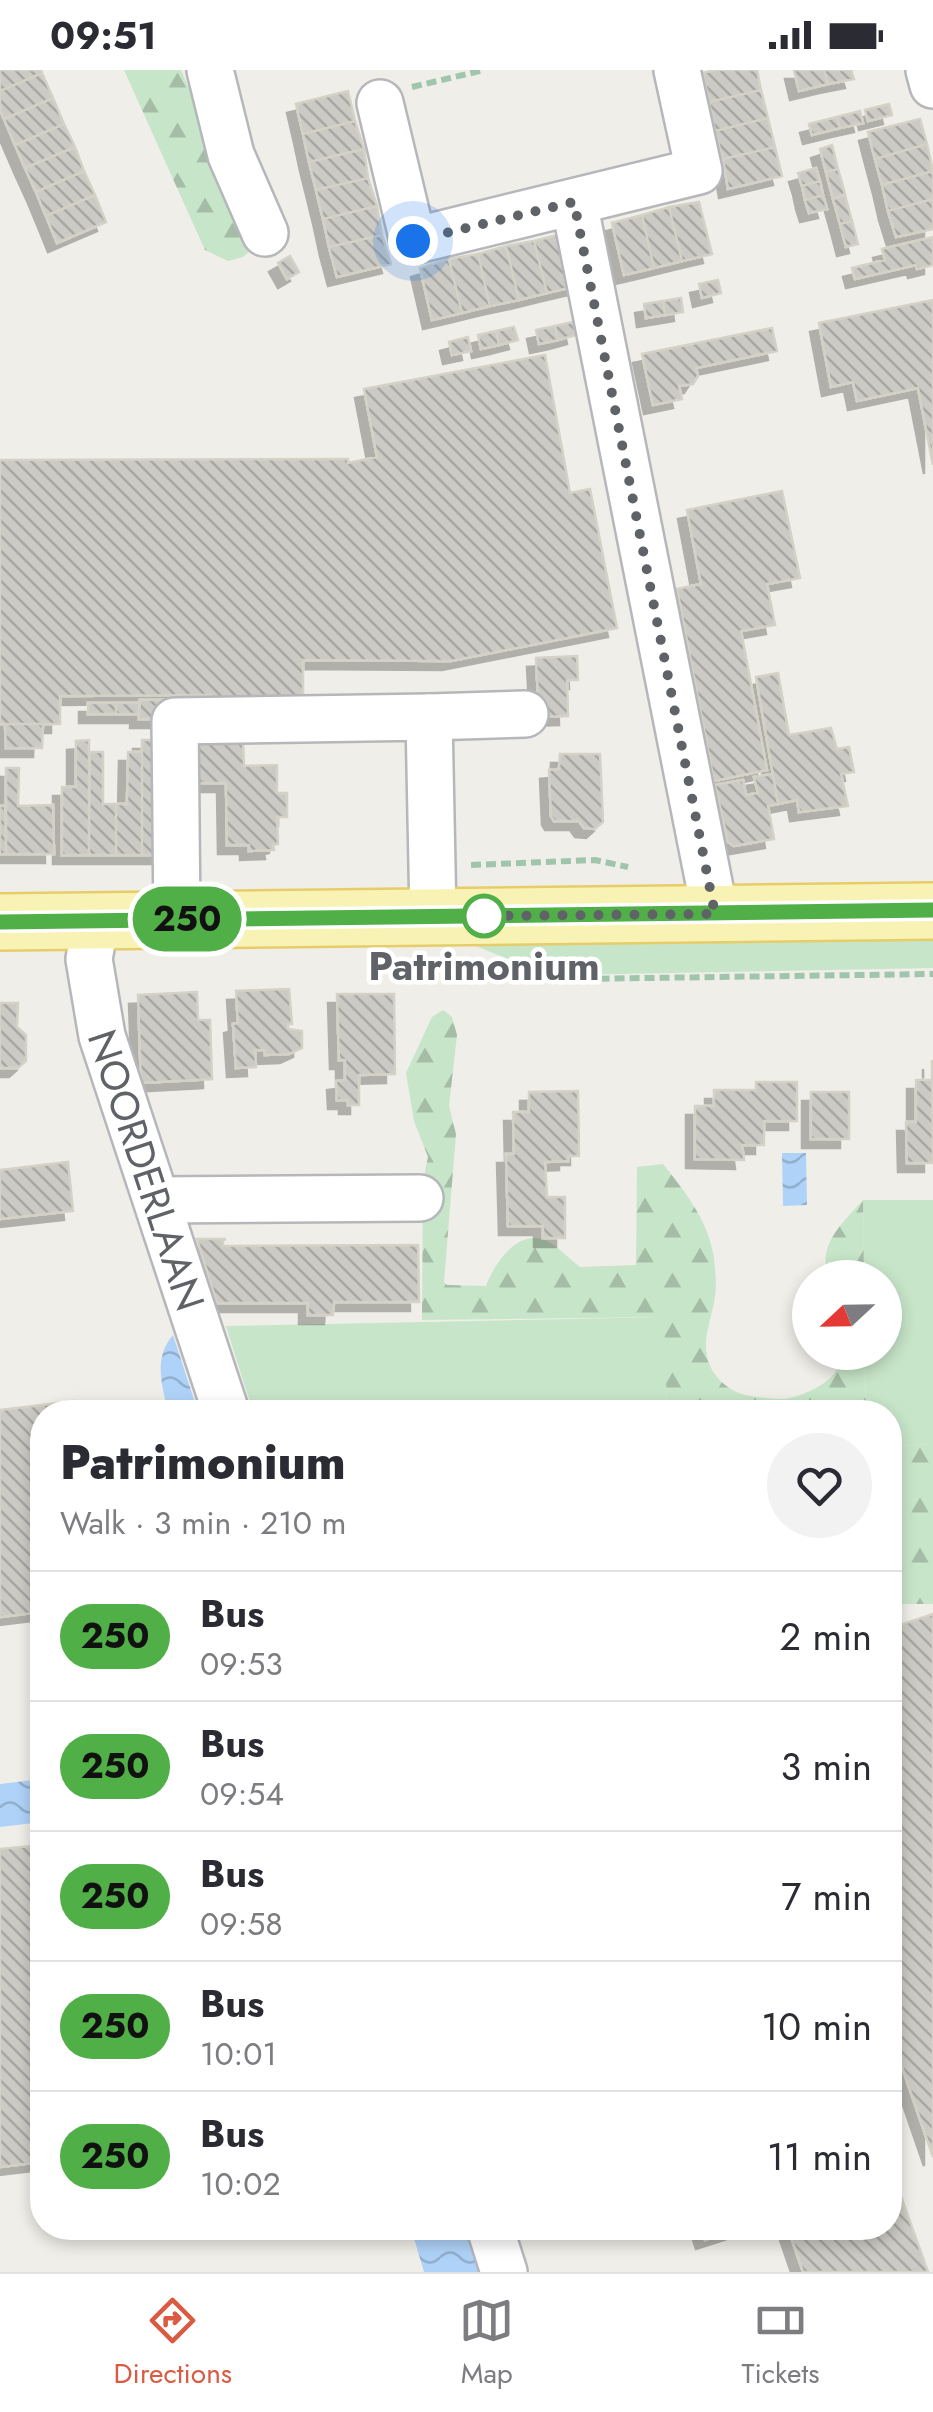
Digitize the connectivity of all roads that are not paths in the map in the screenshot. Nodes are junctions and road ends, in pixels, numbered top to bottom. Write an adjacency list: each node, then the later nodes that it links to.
1 (210, 70): 7 (street)
2 (677, 70): 6 (street)
3 (929, 70): 4 (street)
4 (933, 85)
5 (380, 102): 6 (street)
6 (574, 202): 11 (street)
7 (265, 233)
8 (524, 714): 9 (street)
9 (429, 717): 12 (street); 13 (street)
10 (933, 910): 11 (main road)
11 (715, 914): 12 (main road)
12 (433, 916): 13 (main road)
13 (177, 919): 14 (main road)
14 (96, 920): 15 (main road); 17 (street, NOORDERLAAN)
15 (0, 922)
16 (420, 1198): 17 (street)
17 (158, 1200): 18 (street, NOORDERLAAN)
18 (222, 1400)
19 (494, 2240): 20 (street)
20 (504, 2272)

